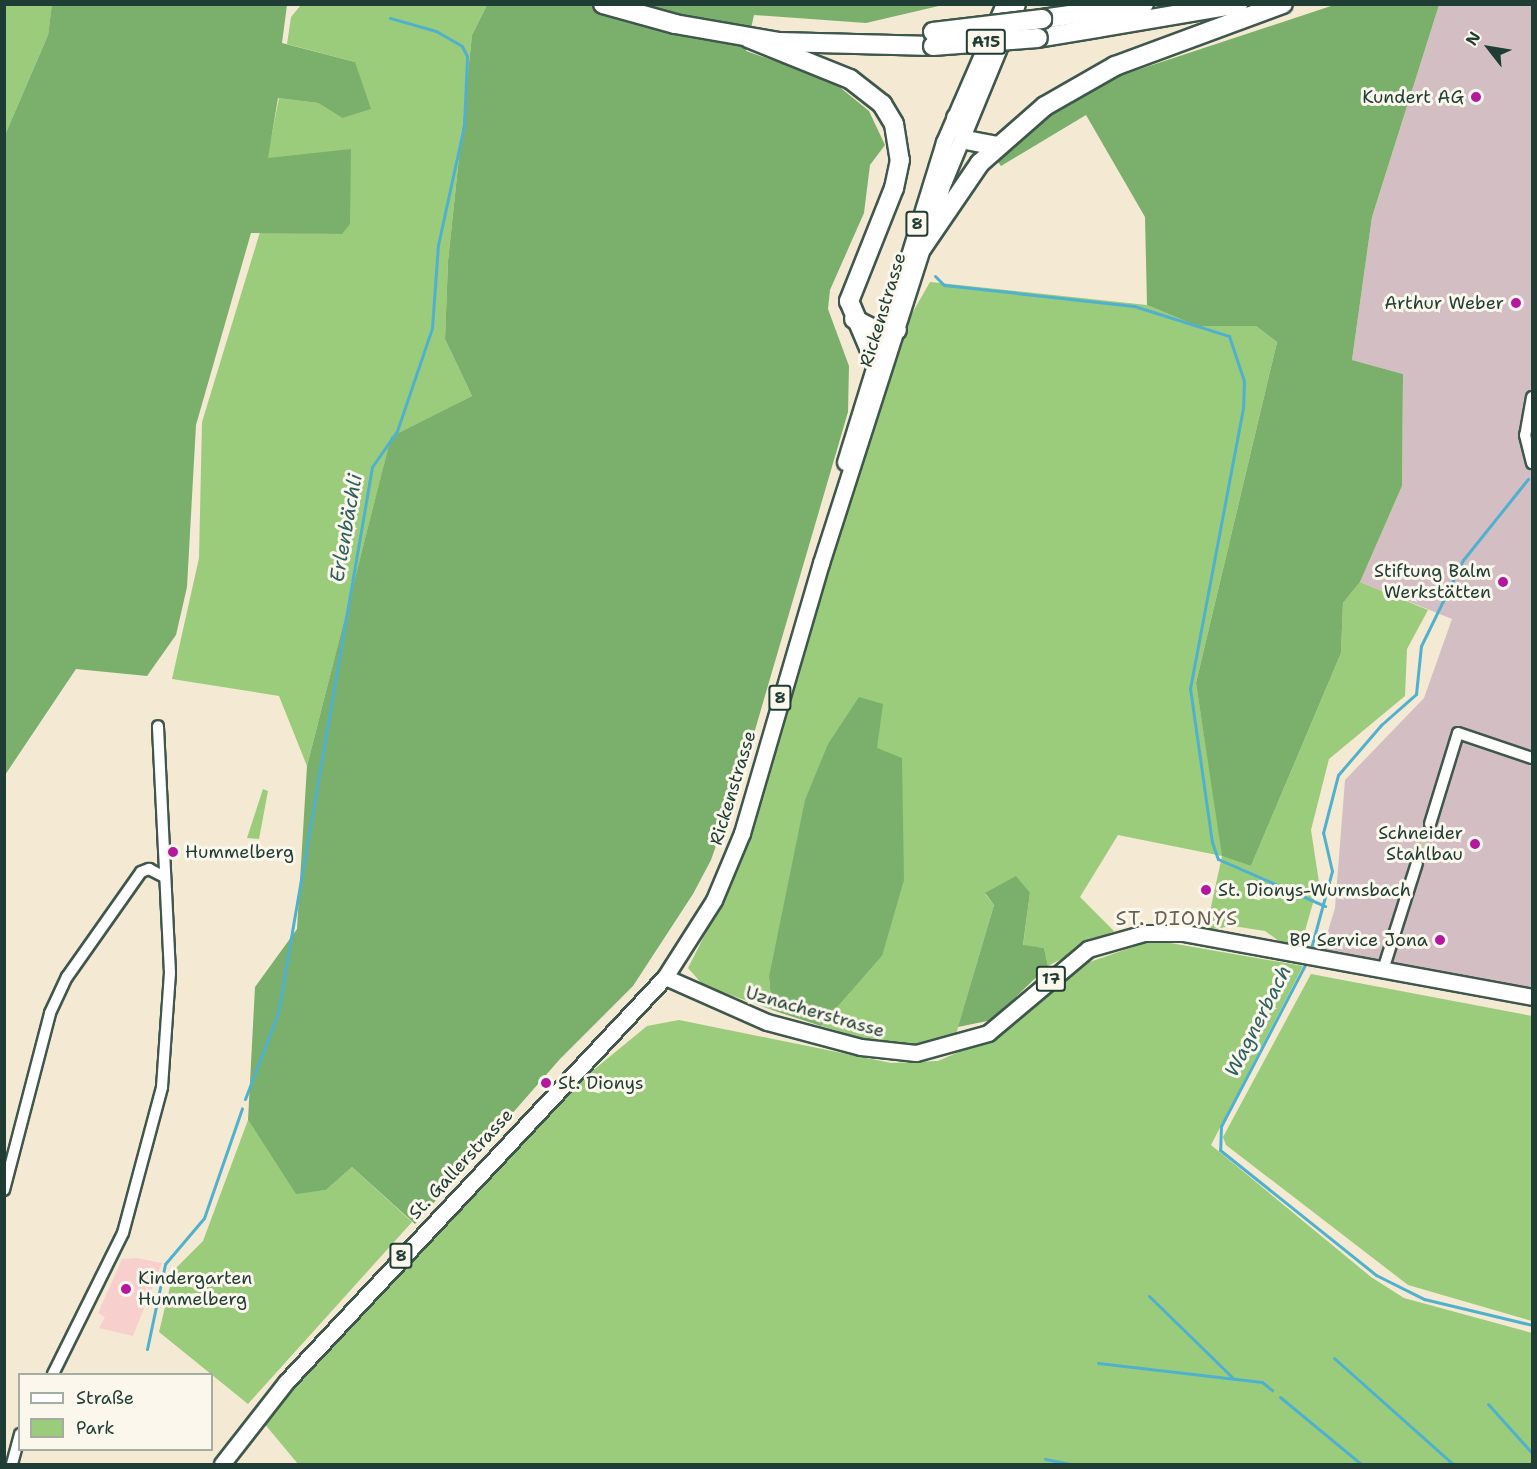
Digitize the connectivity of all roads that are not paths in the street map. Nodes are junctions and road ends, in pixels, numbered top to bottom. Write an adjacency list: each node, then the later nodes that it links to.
1 (603, 4): 7 (highway, A15)
2 (1004, 4): 9 (main road, Rickenstrasse / 8)
3 (1017, 4): 9 (main road, Rickenstrasse / 8)
4 (1144, 4): 8 (highway, bridge)
5 (1238, 4): 8 (highway, A15, bridge)
6 (1283, 4): 10 (highway)
7 (748, 38): 8 (highway, A15); 12 (highway)
8 (933, 39)
9 (959, 125): 10 (highway); 11 (main road, Rickenstrasse / 8); 13 (main road, Rickenstrasse / 8)
10 (996, 146): 11 (highway)
11 (922, 248): 13 (main road, Rickenstrasse / 8)
12 (853, 318): 13 (highway); 14 (highway)
13 (891, 332): 14 (main road, Rickenstrasse / 8); 17 (main road, Rickenstrasse / 8)
14 (875, 362): 17 (main road, Rickenstrasse / 8)
15 (1533, 397): 16 (street)
16 (1533, 463)
17 (821, 563): 24 (main road, Rickenstrasse / 8)
18 (158, 726): 22 (street)
19 (1533, 758): 20 (street)
20 (1430, 824)
21 (1417, 863): 23 (street)
22 (165, 877): 26 (street); 27 (street)
23 (1383, 970): 24 (main road, Uznacherstrasse / 17); 25 (main road, Uznacherstrasse / 17)
24 (665, 977): 30 (main road, St. Gallerstrasse / 8)
25 (1533, 997)
26 (4, 1190)
27 (53, 1373)
28 (18, 1442): 29 (street)
29 (12, 1464)
30 (222, 1464)

